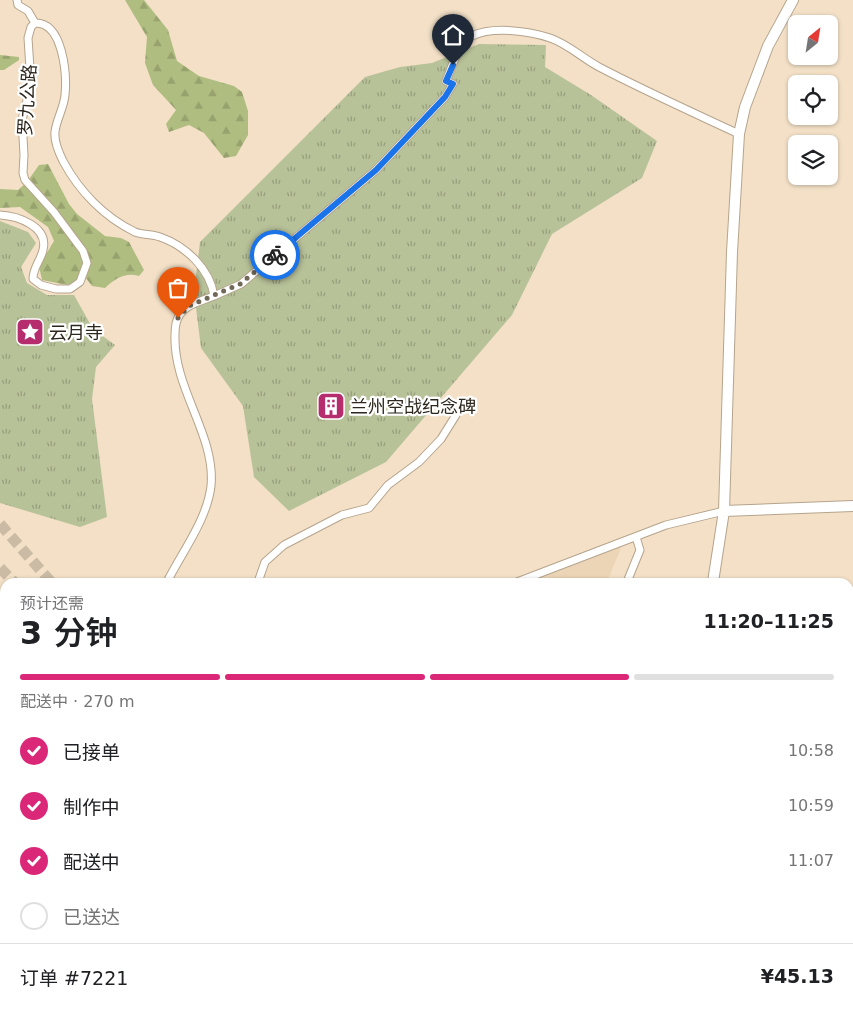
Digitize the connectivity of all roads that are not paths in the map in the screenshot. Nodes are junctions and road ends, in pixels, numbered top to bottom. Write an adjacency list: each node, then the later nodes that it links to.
1 (17, 0): 3 (street)
2 (793, 0): 4 (street)
3 (35, 23): 5 (street, 罗九公路); 6 (street, 罗九公路)
4 (739, 134): 6 (street); 9 (street)
5 (0, 214)
6 (214, 296): 11 (street)
7 (456, 415): 12 (street)
8 (853, 506): 9 (street)
9 (724, 510): 10 (street); 15 (street)
10 (636, 536): 13 (street); 14 (street)
11 (169, 578)
12 (259, 578)
13 (527, 578)
14 (628, 578)
15 (714, 578)

